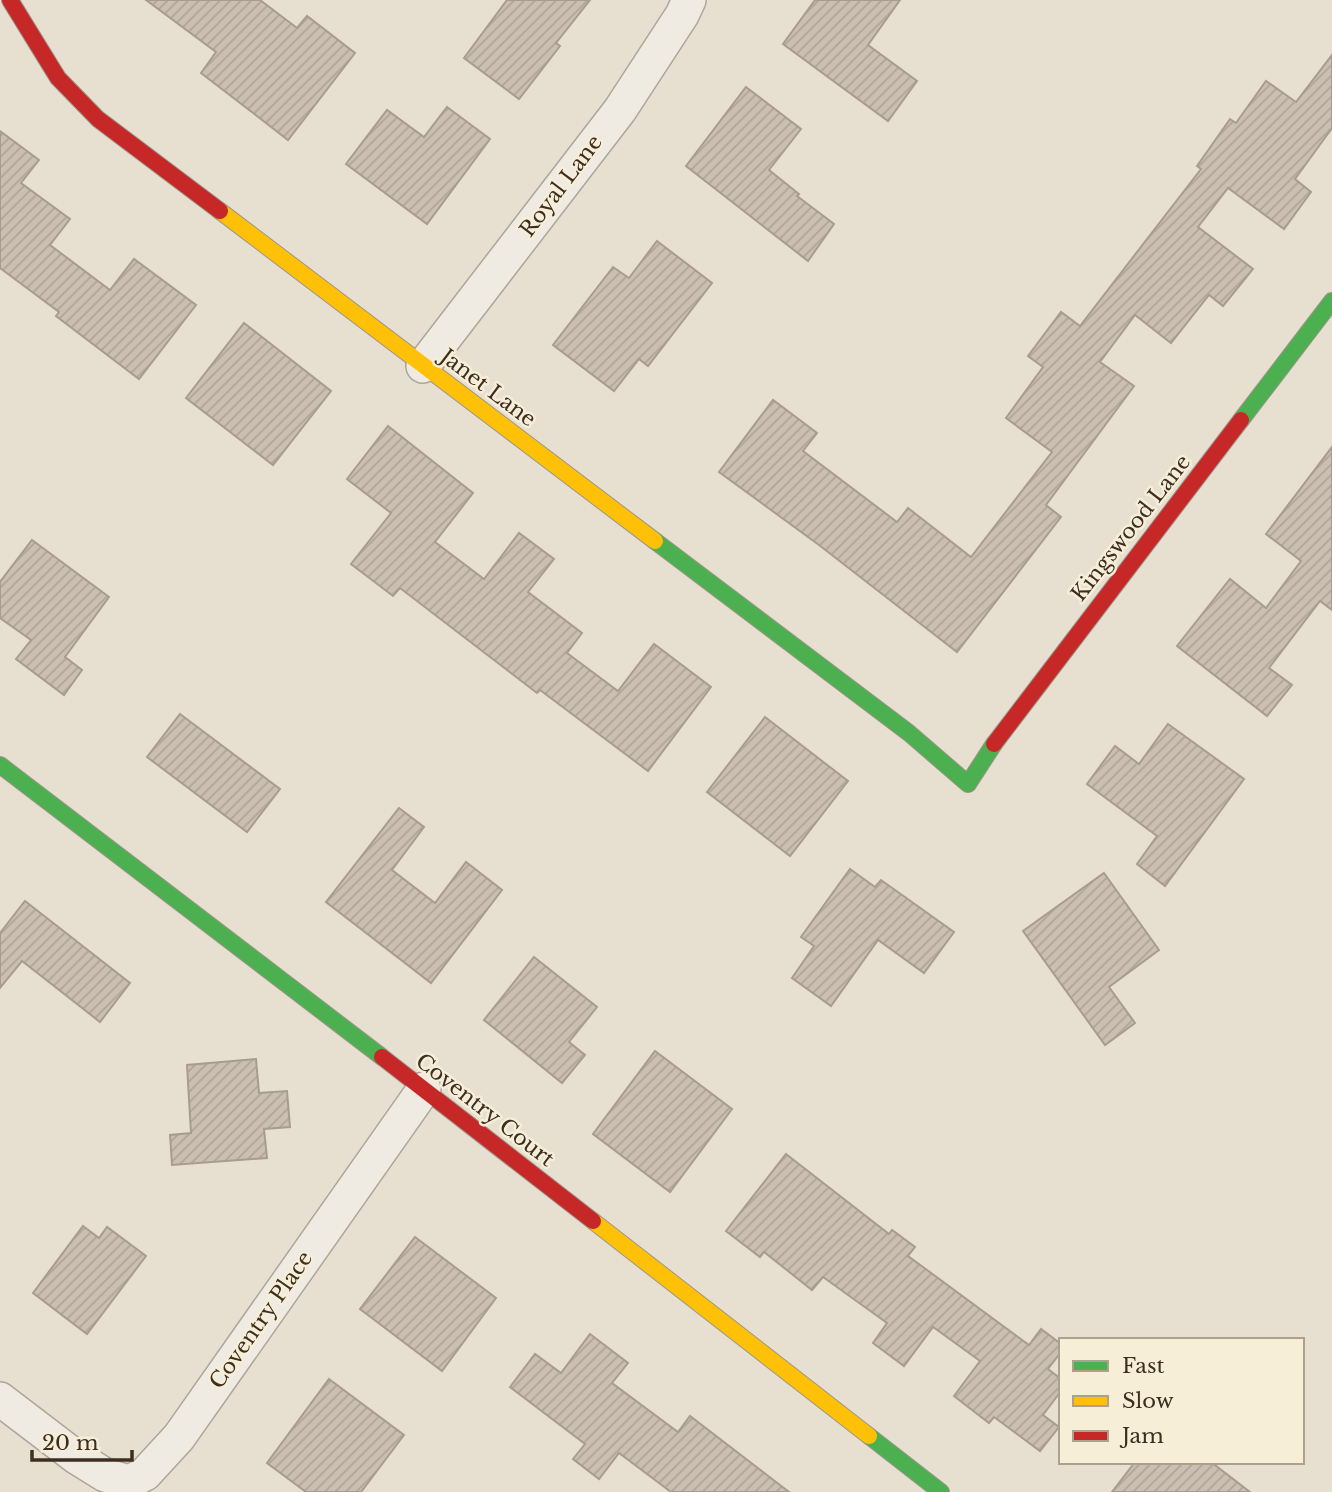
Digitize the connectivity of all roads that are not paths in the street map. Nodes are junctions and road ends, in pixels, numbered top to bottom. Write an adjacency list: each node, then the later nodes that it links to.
1 (10, 0): 4 (street, Janet Lane)
2 (689, 0): 4 (street, Royal Lane)
3 (1332, 301): 6 (street, Kingswood Lane)
4 (423, 366): 6 (street, Janet Lane)
5 (0, 765): 7 (street, Coventry Court)
6 (968, 784)
7 (424, 1090): 8 (street, Coventry Place); 9 (street, Coventry Court)
8 (0, 1399)
9 (941, 1492)

